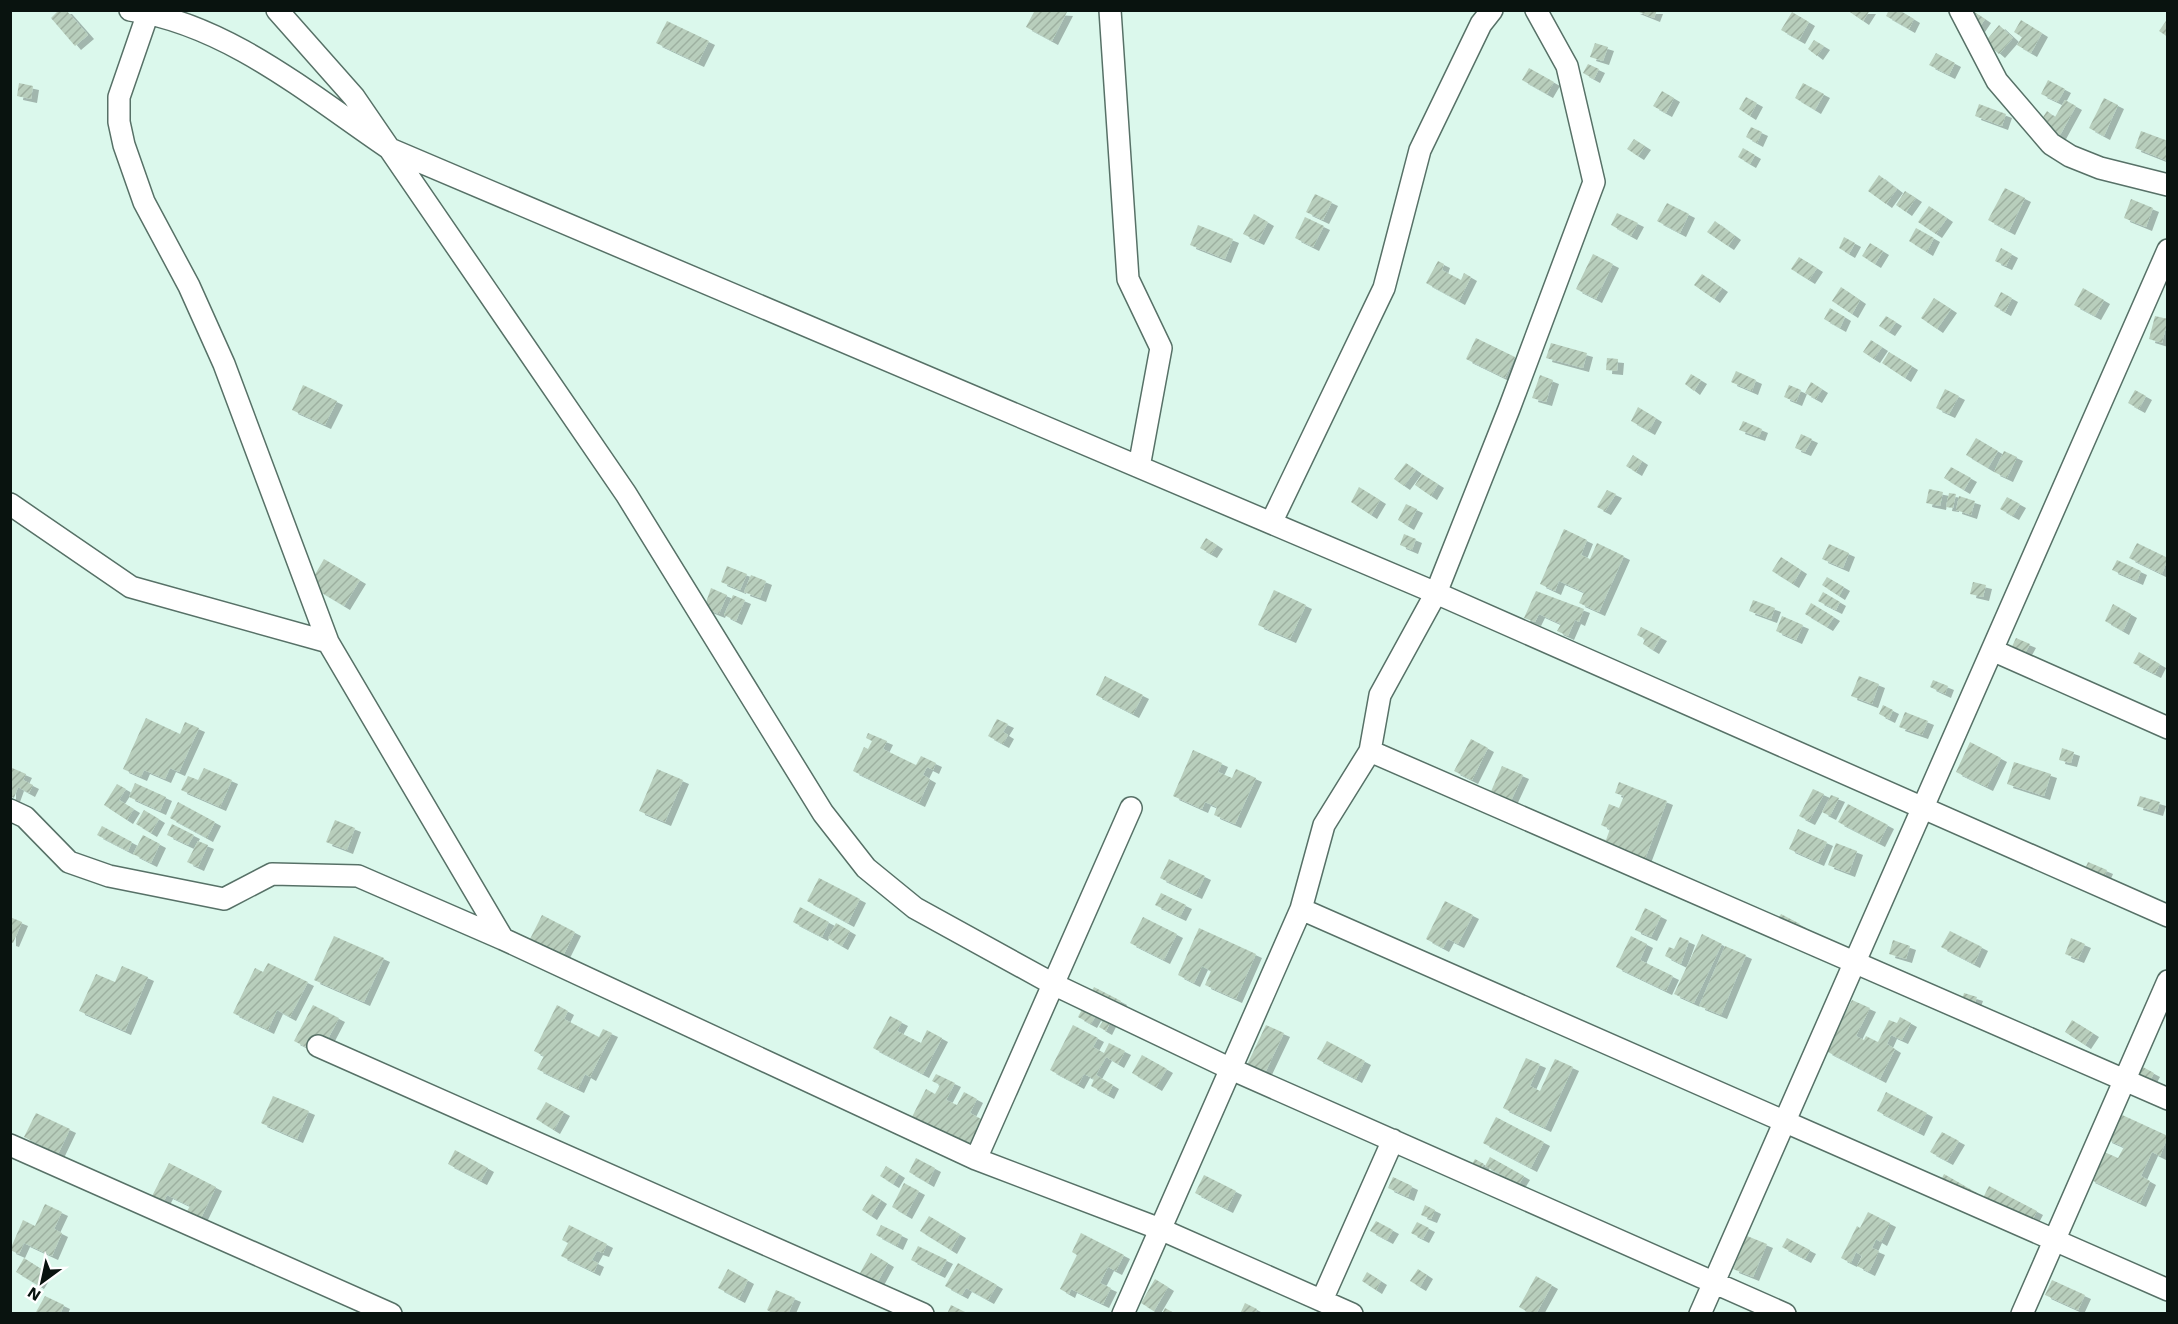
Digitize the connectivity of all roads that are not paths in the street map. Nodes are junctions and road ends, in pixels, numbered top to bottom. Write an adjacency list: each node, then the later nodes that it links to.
1 (277, 10): 7 (street)
2 (1110, 10): 10 (street)
3 (1492, 10): 12 (street)
4 (1536, 10): 13 (street)
5 (1961, 11): 8 (street)
6 (139, 12): 7 (street); 14 (street)
7 (390, 149): 10 (street); 26 (street)
8 (2168, 185)
9 (2168, 249): 15 (street)
10 (1138, 467): 12 (street)
11 (10, 504): 14 (street)
12 (1271, 523): 13 (street)
13 (1436, 593): 17 (street); 19 (street)
14 (328, 642): 23 (street)
15 (1992, 650): 16 (street); 19 (street)
16 (2168, 728)
17 (1370, 751): 21 (street); 24 (street)
18 (1131, 808): 26 (street)
19 (1922, 808): 22 (street); 24 (street)
20 (10, 810): 23 (street)
21 (1301, 909): 28 (street); 31 (street)
22 (2168, 916)
23 (503, 939): 34 (street)
24 (1855, 961): 29 (street); 31 (street)
25 (2168, 981): 29 (street)
26 (1053, 984): 28 (street); 34 (street)
27 (318, 1046): 41 (street)
28 (1231, 1069): 32 (street); 35 (street)
29 (2124, 1080): 30 (street); 36 (street)
30 (2168, 1099)
31 (1784, 1121): 36 (street); 37 (street)
32 (1393, 1140): 37 (street); 39 (street)
33 (10, 1145): 40 (street)
34 (976, 1160): 35 (street)
35 (1160, 1229): 39 (street); 42 (street)
36 (2054, 1240): 38 (street); 46 (street)
37 (1714, 1282): 44 (street); 45 (street)
38 (2168, 1290)
39 (1322, 1300): 43 (street)
40 (391, 1314)
41 (923, 1314)
42 (1123, 1314)
43 (1352, 1314)
44 (1700, 1314)
45 (1785, 1314)
46 (2022, 1314)

